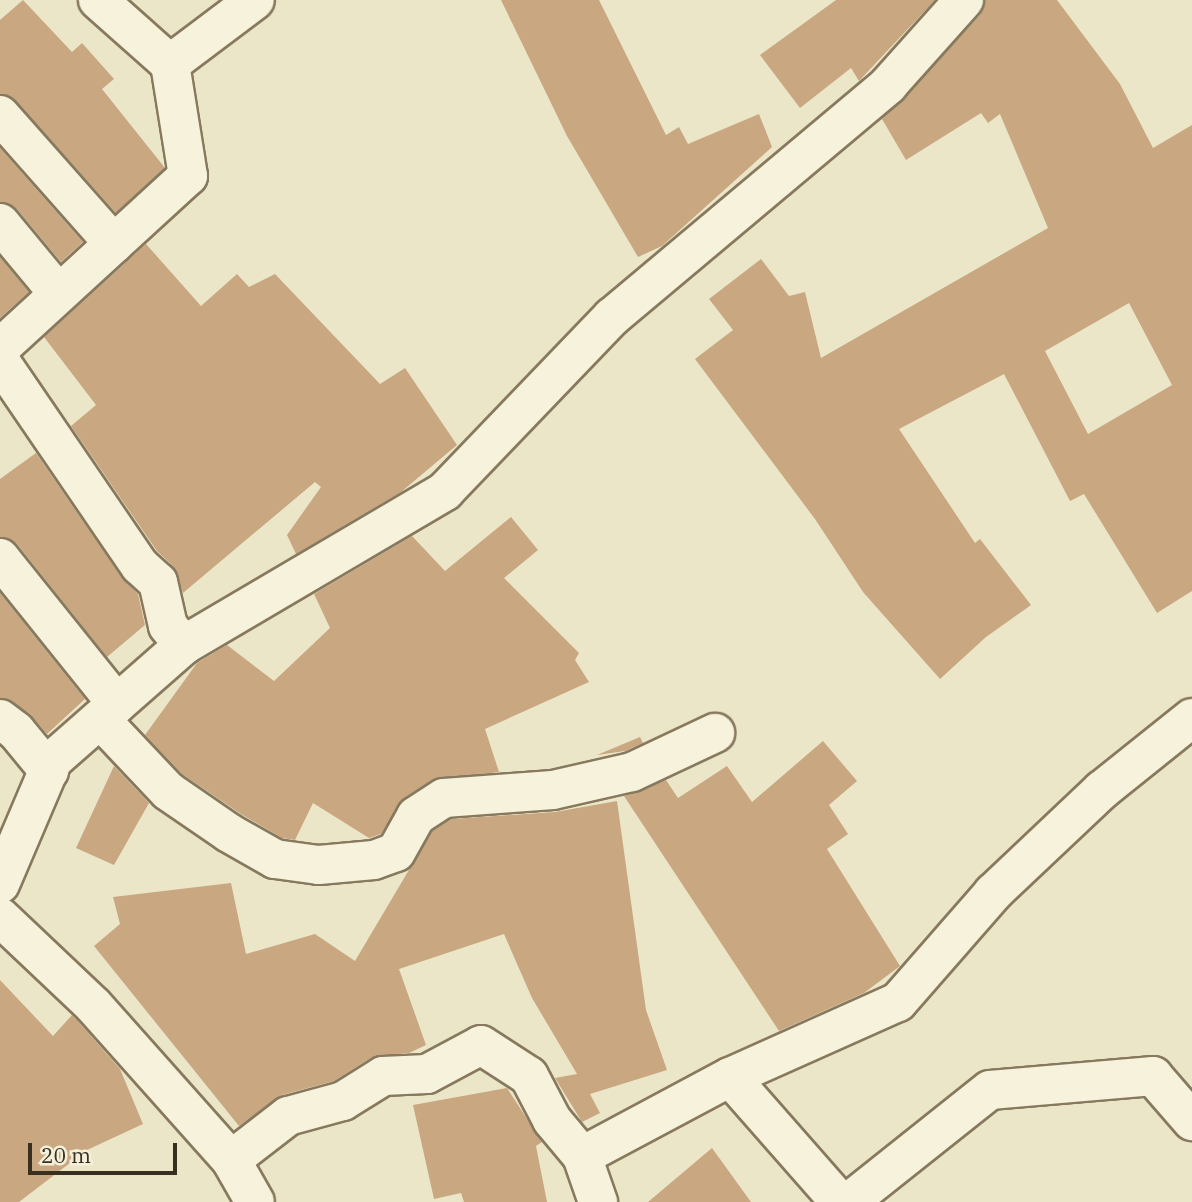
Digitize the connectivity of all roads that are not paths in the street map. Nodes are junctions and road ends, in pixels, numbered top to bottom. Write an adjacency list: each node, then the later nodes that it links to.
1 (99, 0): 4 (street)
2 (255, 0): 4 (street)
3 (964, 0): 12 (street)
4 (170, 64): 7 (street)
5 (0, 115): 7 (street)
6 (0, 223): 8 (street)
7 (114, 244): 8 (street)
8 (59, 294): 9 (street)
9 (0, 348)
10 (0, 361): 12 (street)
11 (0, 558): 13 (street)
12 (184, 645): 13 (street)
13 (108, 712): 16 (street); 17 (street)
14 (1192, 718): 20 (street)
15 (0, 719): 17 (street)
16 (715, 733)
17 (49, 771): 18 (street)
18 (0, 884)
19 (0, 916): 23 (street)
20 (730, 1077): 22 (street); 26 (street)
21 (1192, 1122): 27 (street)
22 (582, 1156): 23 (street); 25 (street)
23 (231, 1160): 24 (street)
24 (255, 1202)
25 (598, 1202)
26 (840, 1202)
27 (849, 1202)

